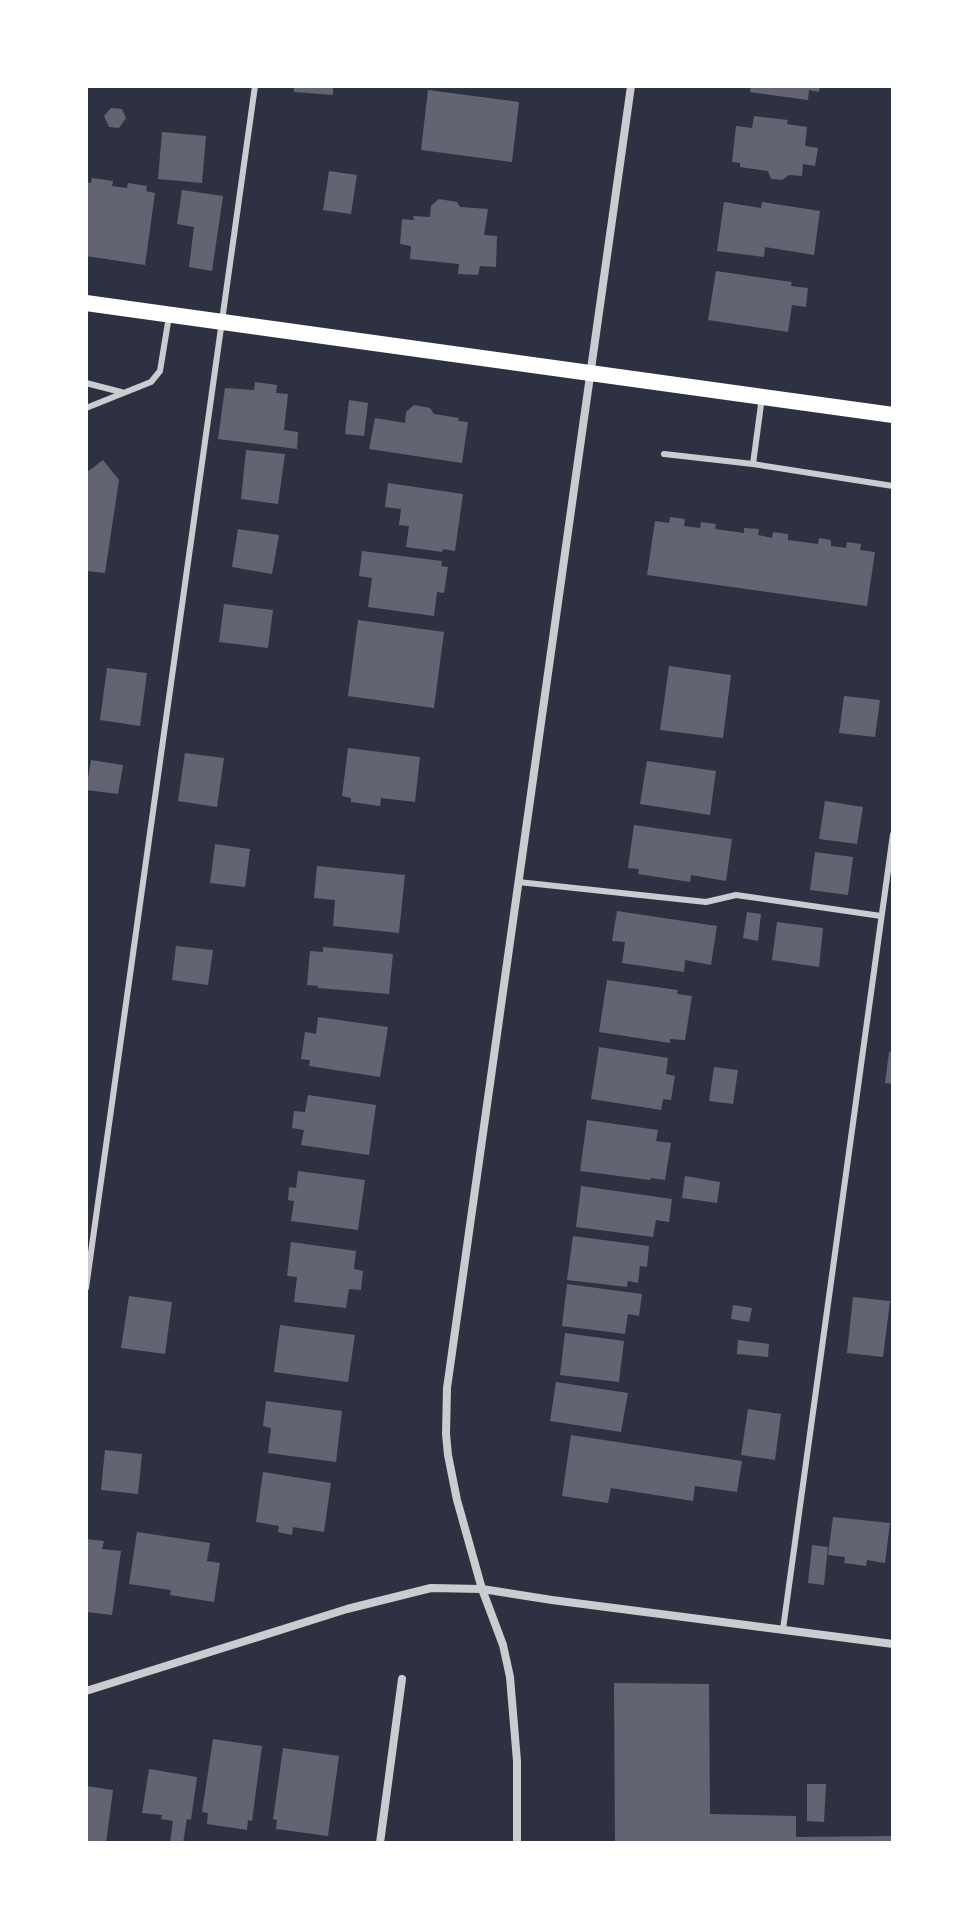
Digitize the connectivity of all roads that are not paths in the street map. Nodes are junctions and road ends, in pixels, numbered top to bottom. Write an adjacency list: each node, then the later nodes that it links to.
1 (255, 86): 5 (lane)
2 (631, 86): 6 (street)
3 (86, 303): 4 (main road)
4 (169, 314): 5 (main road); 8 (lane)
5 (222, 322): 6 (main road); 18 (lane)
6 (590, 373): 9 (main road); 16 (street)
7 (86, 383): 8 (lane)
8 (124, 393): 10 (lane)
9 (762, 397): 11 (main road); 13 (lane)
10 (86, 408)
11 (893, 415)
12 (664, 454): 13 (lane)
13 (753, 464): 14 (lane)
14 (893, 486)
15 (893, 834): 17 (lane)
16 (518, 882): 17 (lane); 19 (street)
17 (881, 916): 20 (lane)
18 (86, 1288)
19 (482, 1589): 20 (street); 23 (street); 25 (street)
20 (783, 1629): 21 (street)
21 (893, 1644)
22 (402, 1679): 24 (street)
23 (86, 1691)
24 (380, 1843)
25 (517, 1843)

